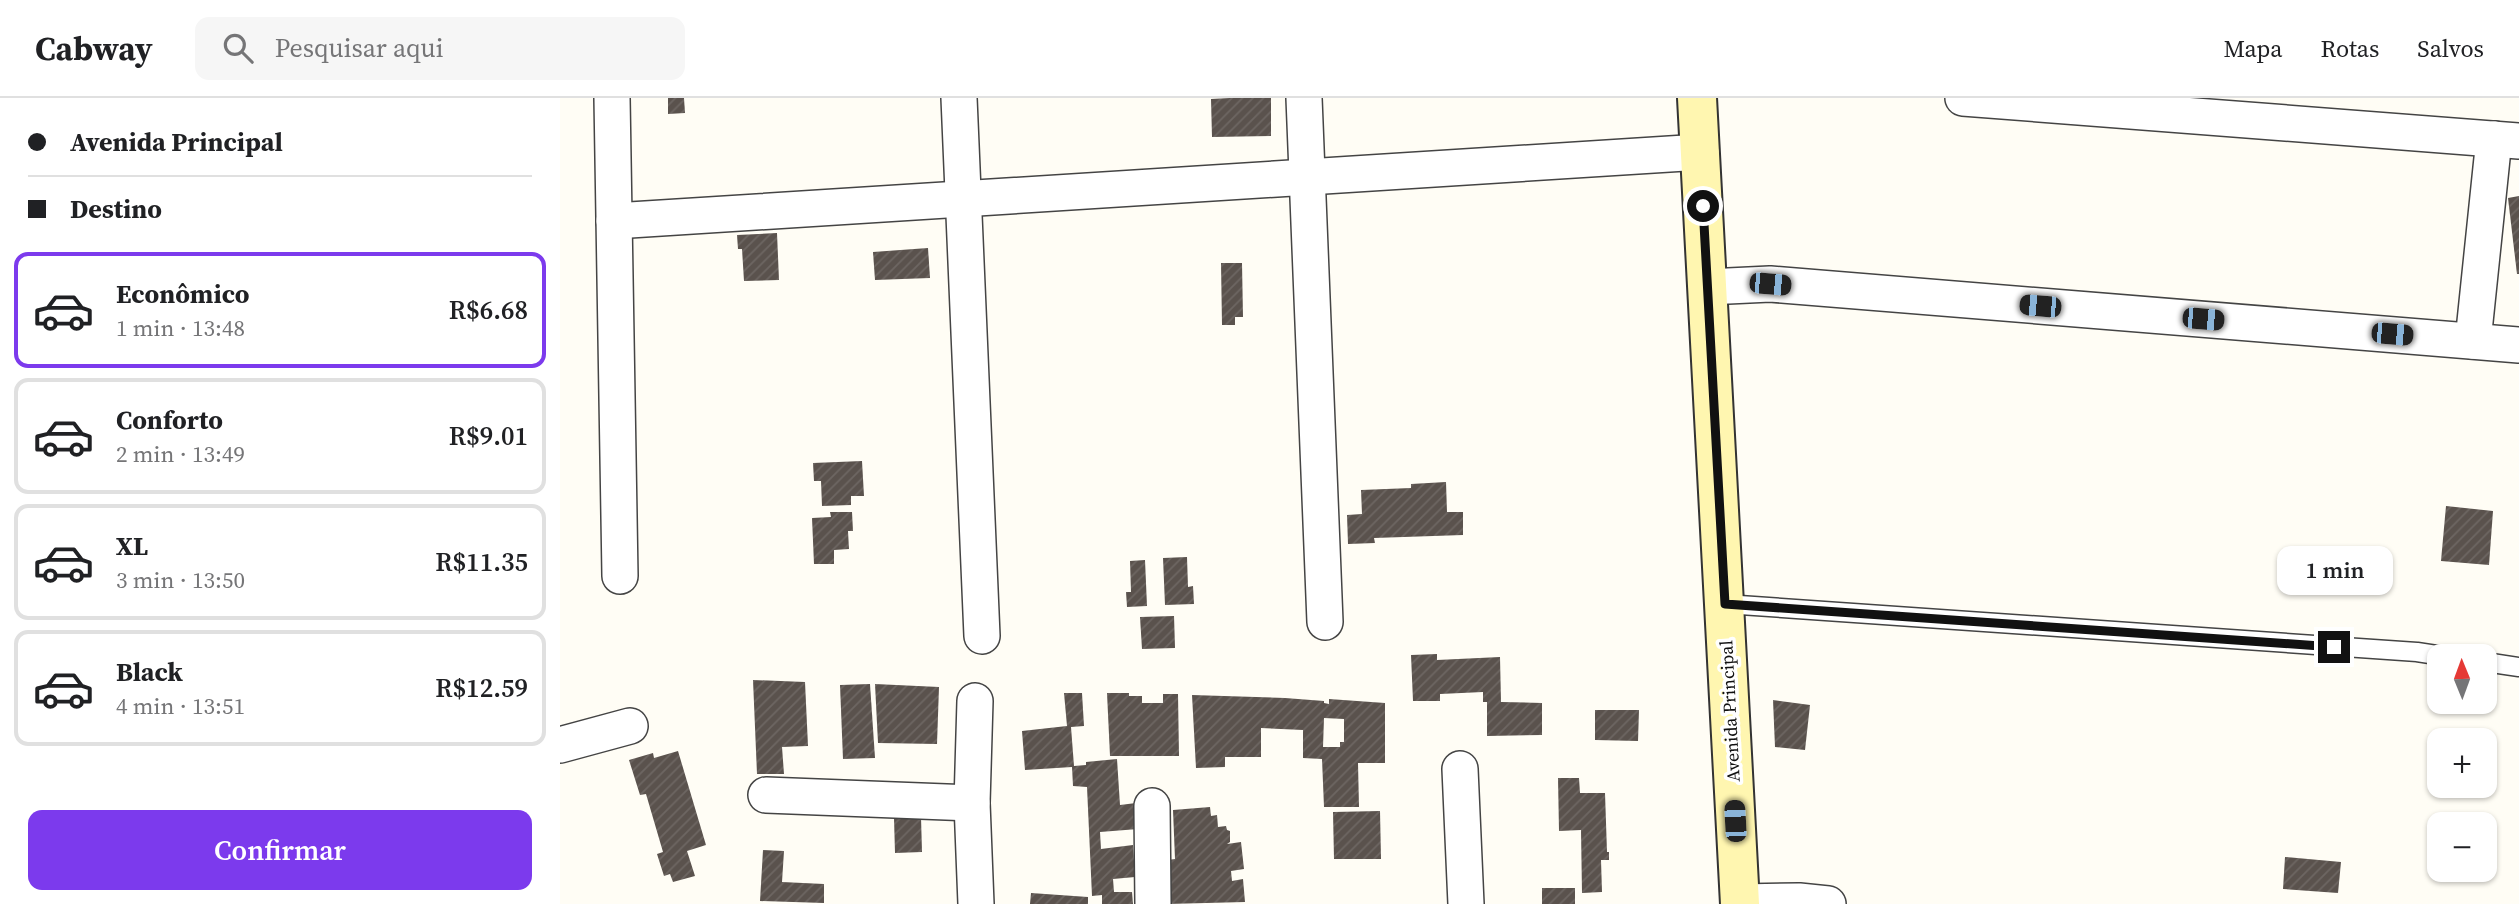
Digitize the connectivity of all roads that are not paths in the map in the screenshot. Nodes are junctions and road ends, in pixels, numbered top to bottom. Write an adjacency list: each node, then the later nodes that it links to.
1 (612, 98): 10 (street)
2 (959, 98): 9 (street)
3 (1304, 98): 8 (street)
4 (1697, 98): 7 (street, Avenida Principal)
5 (1964, 98): 6 (street)
6 (2506, 140): 12 (street)
7 (1701, 152): 8 (street); 11 (street, Avenida Principal)
8 (1308, 177): 9 (street); 16 (street)
9 (963, 198): 10 (street); 17 (street)
10 (614, 221): 14 (street)
11 (1707, 287): 12 (street); 15 (street, Avenida Principal)
12 (2473, 341): 13 (street)
13 (2519, 345)
14 (620, 576)
15 (1725, 604): 18 (lane); 28 (street, Avenida Principal)
16 (1325, 622)
17 (982, 636)
18 (2427, 653)
19 (2497, 664): 20 (lane)
20 (2519, 667)
21 (975, 701): 26 (street)
22 (630, 726): 23 (street)
23 (560, 745)
24 (1460, 769): 31 (street)
25 (766, 795): 26 (street)
26 (972, 803): 29 (street)
27 (1152, 806): 30 (street)
28 (1740, 903): 32 (street)
29 (976, 904)
30 (1153, 904)
31 (1466, 904)
32 (1828, 904)

